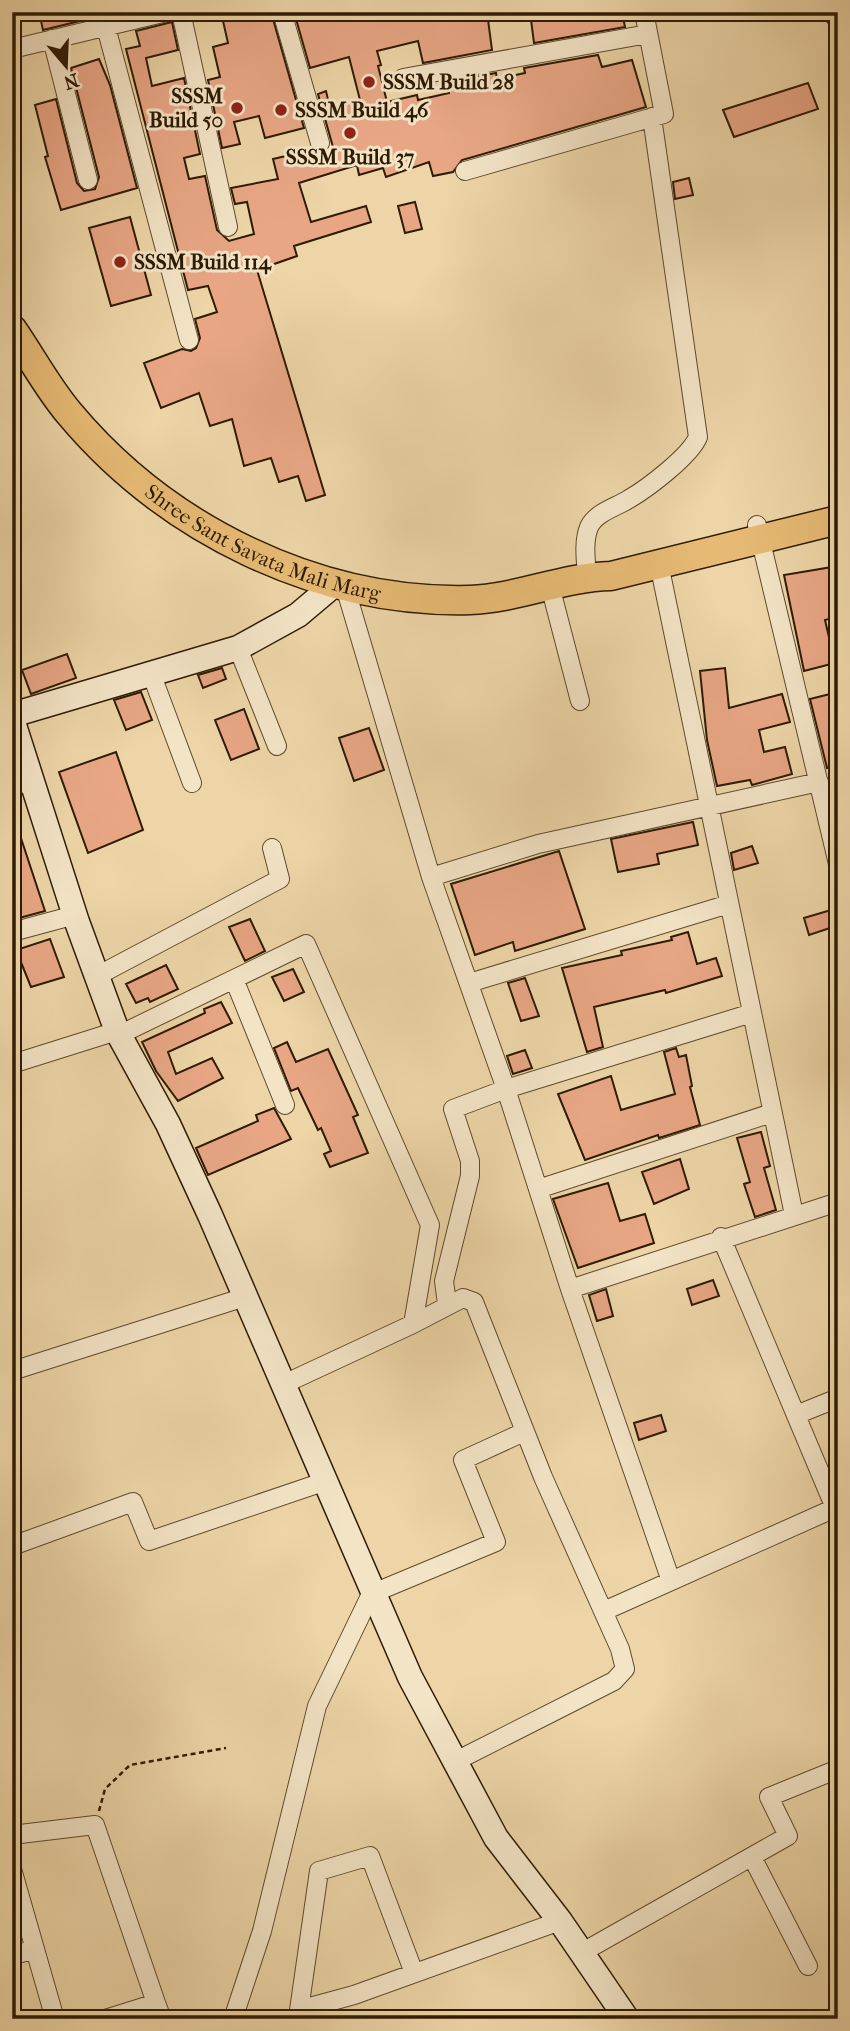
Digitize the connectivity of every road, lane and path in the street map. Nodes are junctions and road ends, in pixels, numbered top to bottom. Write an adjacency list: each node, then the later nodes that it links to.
1 (167, 12): 5 (street)
2 (181, 12): 14 (street)
3 (282, 12): 11 (street)
4 (644, 12): 6 (street)
5 (106, 27): 7 (street); 16 (street)
6 (648, 34): 9 (street); 10 (street)
7 (52, 39): 8 (street); 13 (street)
8 (12, 49)
9 (403, 78)
10 (652, 117): 12 (street); 21 (street)
11 (320, 143)
12 (465, 171)
13 (88, 180)
14 (228, 227)
15 (12, 329): 22 (main road, Shree Sant Savata Mali Marg)
16 (188, 340)
17 (838, 504): 19 (main road, Shree Sant Savata Mali Marg)
18 (838, 520): 19 (main road, Shree Sant Savata Mali Marg)
19 (759, 532): 20 (main road, Shree Sant Savata Mali Marg); 21 (main road, Shree Sant Savata Mali Marg); 29 (street)
20 (659, 564): 21 (main road, Shree Sant Savata Mali Marg); 32 (street)
21 (587, 576): 23 (main road, Shree Sant Savata Mali Marg)
22 (341, 585): 23 (main road, Shree Sant Savata Mali Marg); 24 (street); 35 (street)
23 (550, 586): 26 (street)
24 (238, 648): 25 (street); 28 (street)
25 (151, 673): 27 (street); 31 (street)
26 (580, 701)
27 (12, 717): 30 (street)
28 (277, 746)
29 (819, 782): 32 (street); 34 (street)
30 (22, 783): 37 (street)
31 (192, 783)
32 (708, 807): 35 (street); 36 (street)
33 (272, 848): 39 (street)
34 (838, 864)
35 (431, 877): 41 (street)
36 (729, 904): 41 (street); 42 (street)
37 (75, 915): 38 (street); 39 (street)
38 (12, 932)
39 (97, 976): 43 (street)
40 (234, 979): 43 (street); 46 (street); 55 (street)
41 (468, 983): 45 (street)
42 (752, 1013): 45 (street); 47 (street)
43 (118, 1033): 44 (street); 53 (street)
44 (12, 1064)
45 (506, 1089): 48 (street); 54 (street)
46 (285, 1105)
47 (772, 1113): 48 (street); 50 (street)
48 (538, 1189): 52 (street)
49 (838, 1202): 50 (street)
50 (794, 1215): 51 (street)
51 (721, 1237): 52 (street); 59 (street)
52 (570, 1289): 63 (street)
53 (245, 1297): 56 (street); 57 (street)
54 (447, 1304): 55 (street); 60 (street)
55 (413, 1324): 57 (street)
56 (12, 1371)
57 (284, 1384): 61 (street)
58 (838, 1398): 59 (street)
59 (796, 1415): 63 (street)
60 (524, 1432): 64 (street); 65 (street)
61 (326, 1481): 62 (street); 64 (street)
62 (12, 1546)
63 (671, 1581): 65 (street)
64 (371, 1594): 67 (street); 82 (street)
65 (604, 1611): 67 (street)
66 (226, 1748): 69 (path)
67 (456, 1761): 73 (street)
68 (838, 1769): 71 (street)
69 (95, 1825): 70 (street); 79 (street)
70 (12, 1835)
71 (752, 1857): 75 (street); 77 (street)
72 (12, 1869): 74 (street)
73 (560, 1922): 75 (street); 78 (street)
74 (34, 1949): 76 (street); 80 (street)
75 (581, 1953): 83 (street)
76 (12, 1956)
77 (808, 1966)
78 (414, 1973): 78 (street)
79 (159, 2011): 81 (street)
80 (55, 2019)
81 (105, 2019)
82 (233, 2019)
83 (627, 2019)

